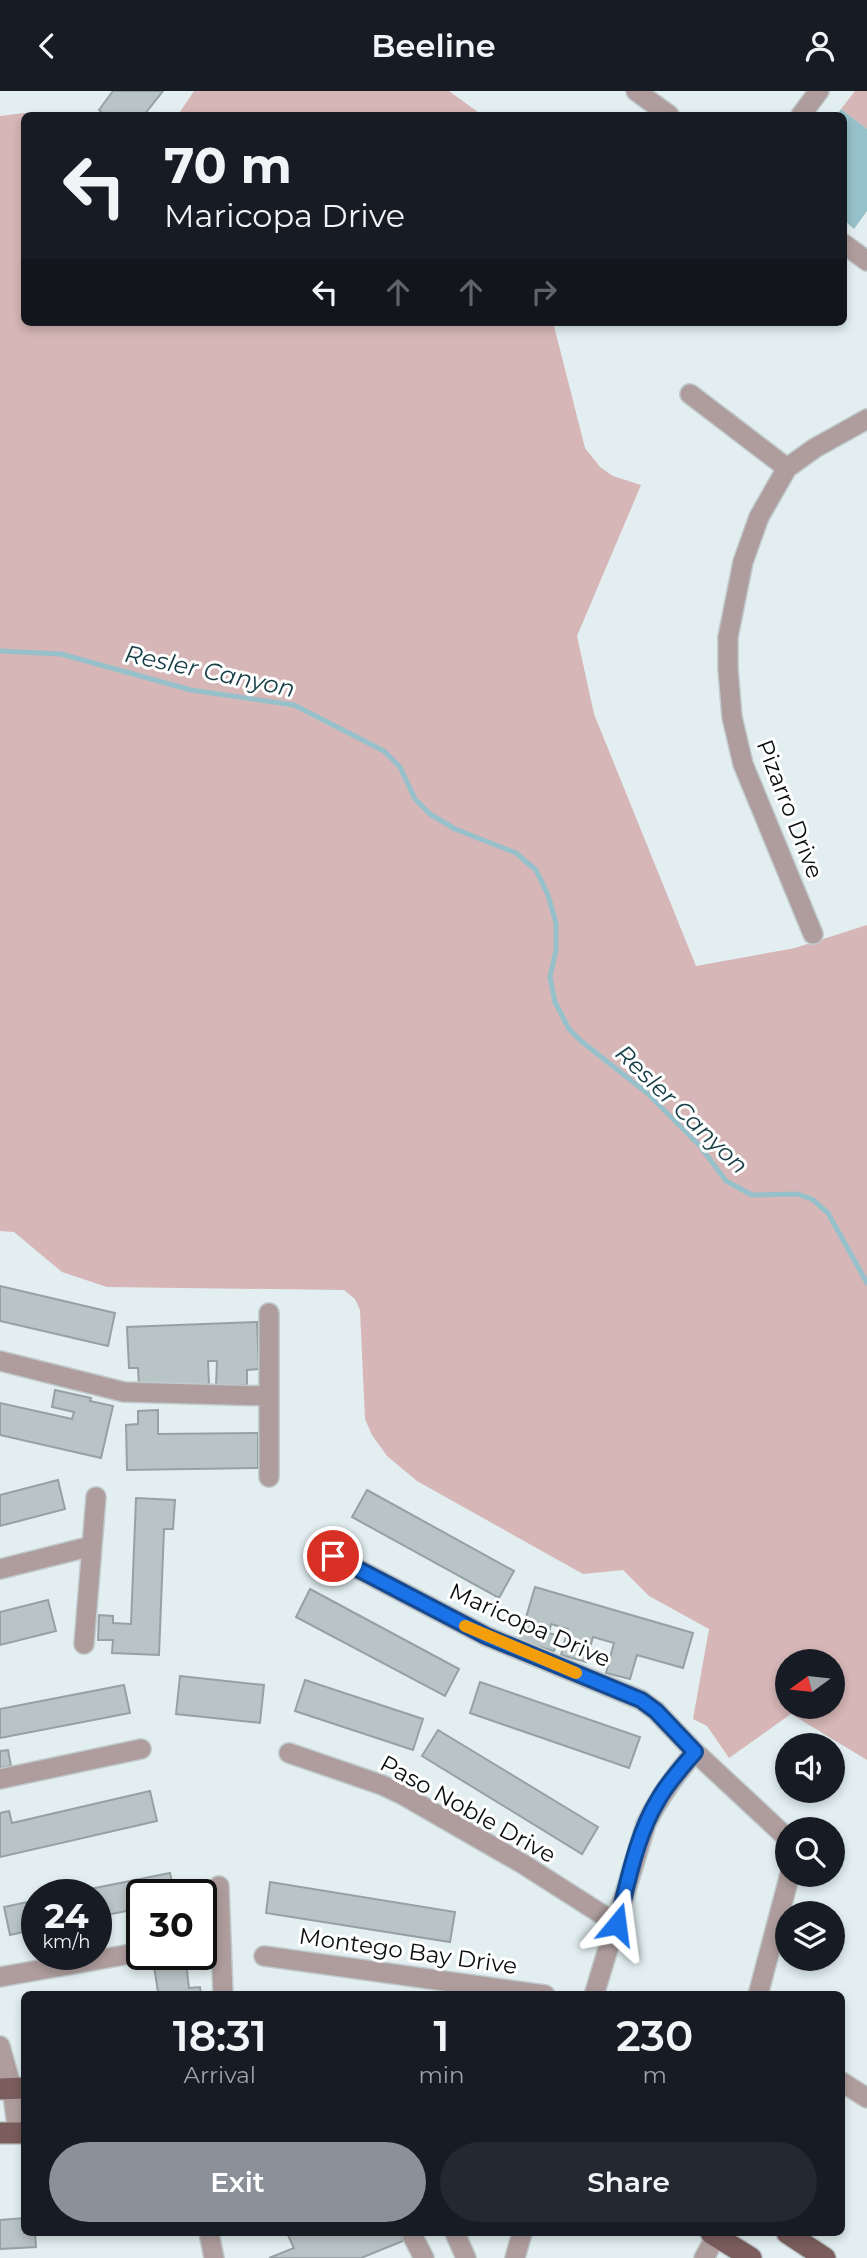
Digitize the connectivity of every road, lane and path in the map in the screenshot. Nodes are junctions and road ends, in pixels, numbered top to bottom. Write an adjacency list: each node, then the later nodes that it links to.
1 (636, 91): 3 (street)
2 (819, 91): 4 (street)
3 (665, 112)
4 (803, 112)
5 (847, 246): 6 (street)
6 (867, 261)
7 (690, 394): 9 (street)
8 (867, 419): 9 (street, Pizarro Drive)
9 (787, 468): 10 (street, Pizarro Drive)
10 (813, 934)
11 (269, 1313): 13 (street)
12 (0, 1361): 13 (street)
13 (269, 1396): 14 (street)
14 (269, 1478)
15 (96, 1497): 16 (street)
16 (92, 1546): 18 (street); 19 (street)
17 (333, 1556): 21 (street, Maricopa Drive)
18 (0, 1569)
19 (84, 1644)
20 (141, 1749): 23 (street)
21 (695, 1752): 24 (street, Maricopa Drive); 27 (street)
22 (289, 1753): 27 (street, Paso Noble Drive)
23 (0, 1779)
24 (775, 1827)
25 (219, 1886): 31 (street)
26 (787, 1887): 34 (street)
27 (617, 1924): 33 (street)
28 (126, 1955): 30 (street)
29 (264, 1956): 32 (street, Montego Bay Drive)
30 (0, 1977)
31 (223, 1991)
32 (516, 1991)
33 (595, 1991)
34 (759, 1991)
35 (0, 2046): 37 (street)
36 (845, 2084): 38 (street)
37 (12, 2089): 39 (street)
38 (867, 2098)
39 (14, 2133)
40 (210, 2236): 47 (street)
41 (413, 2236): 48 (street)
42 (456, 2236): 49 (street)
43 (521, 2236): 50 (street)
44 (714, 2236): 51 (street)
45 (718, 2236): 52 (main road)
46 (792, 2236): 53 (main road)
47 (214, 2258)
48 (424, 2258)
49 (466, 2258)
50 (515, 2258)
51 (705, 2258)
52 (751, 2258)
53 (825, 2258)

